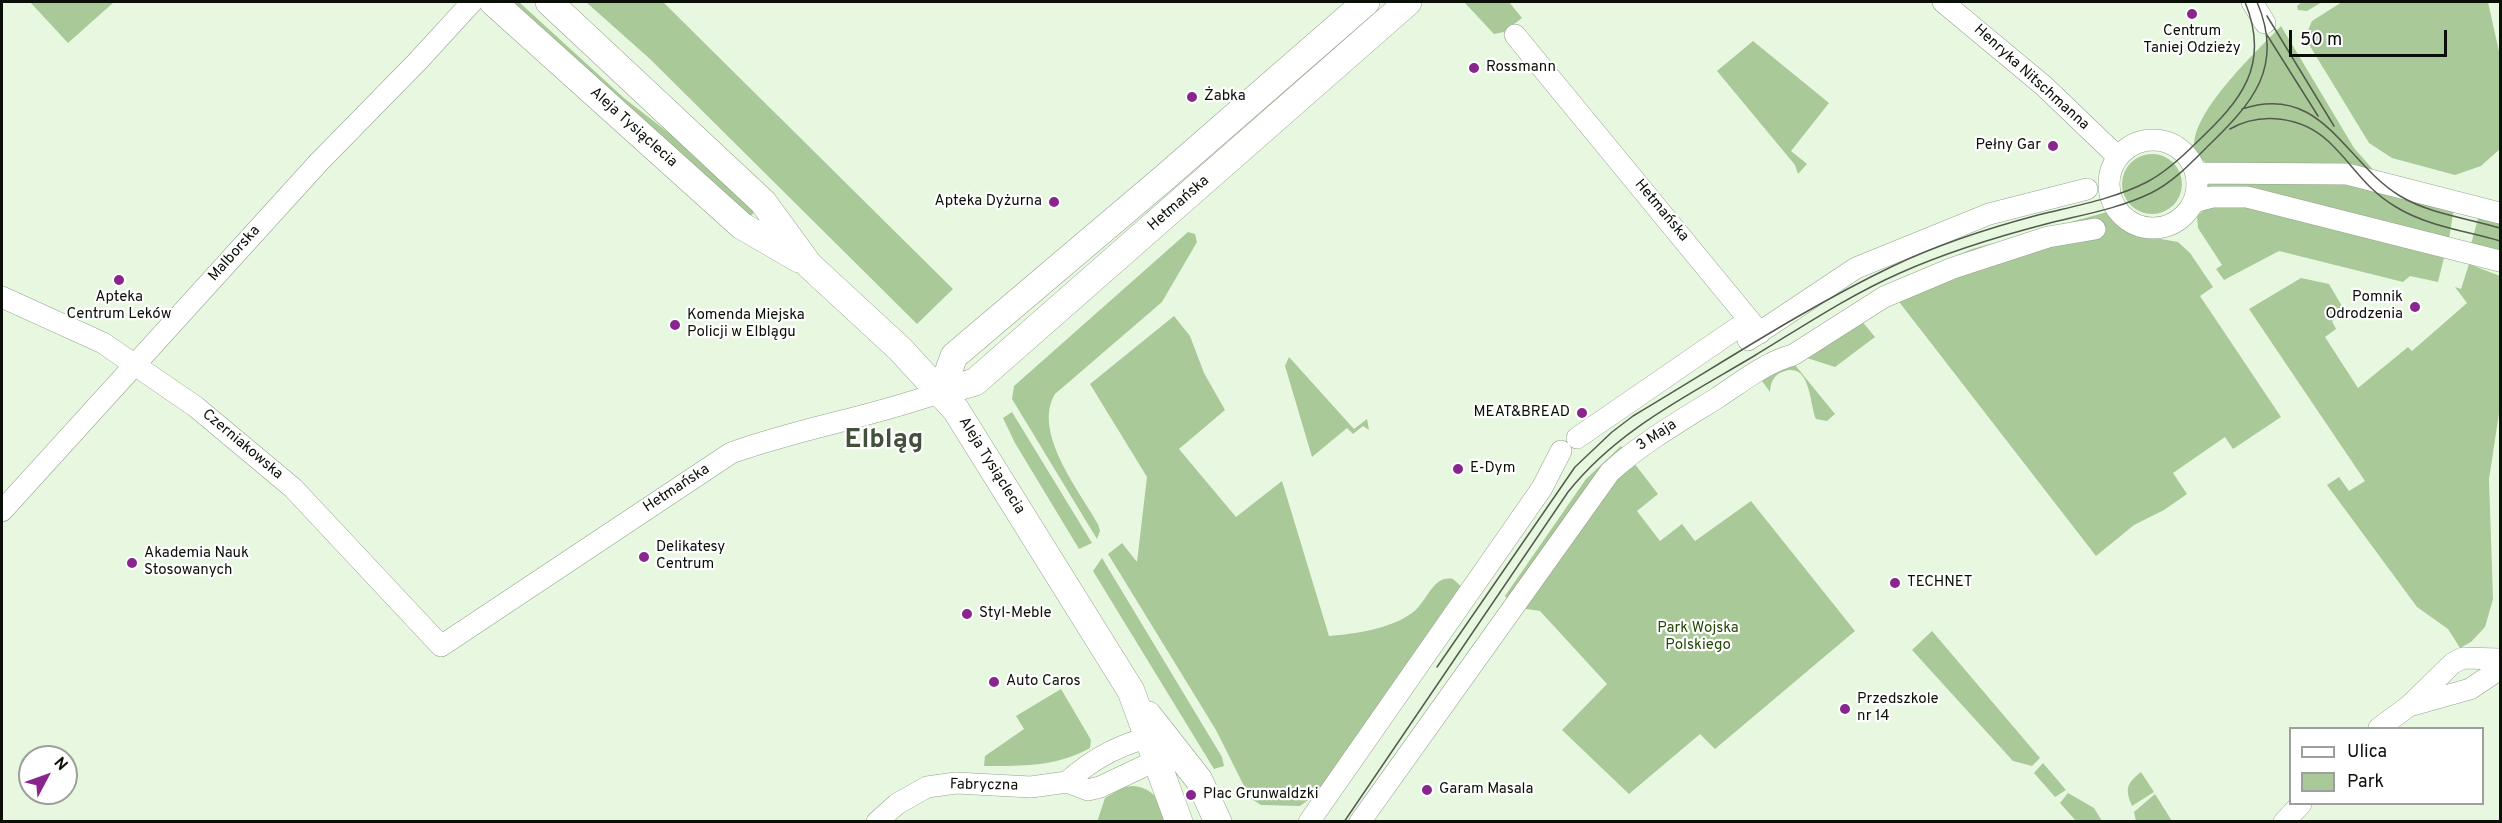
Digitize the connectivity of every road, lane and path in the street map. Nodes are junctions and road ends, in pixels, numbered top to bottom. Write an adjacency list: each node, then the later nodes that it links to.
1 (472, 2): 22 (street, Malborska)
2 (493, 2): 19 (main road, Aleja Tysiąclecia)
3 (549, 2): 19 (main road, Aleja Tysiąclecia)
4 (1366, 2): 23 (main road, Hetmańska)
5 (1408, 2): 23 (main road, Hetmańska)
6 (1943, 2): 10 (street, Henryka Nitschmanna)
7 (2252, 2): 8 (street)
8 (2265, 24)
9 (1515, 35): 21 (street, Hetmańska)
10 (2118, 157): 11 (street); 14 (street)
11 (2196, 173): 14 (street); 15 (street)
12 (2087, 189): 21 (street)
13 (2500, 195): 15 (street)
14 (2193, 202): 18 (street)
15 (2464, 202): 16 (street)
16 (2500, 213)
17 (2095, 229): 38 (street, 3 Maja)
18 (2500, 261)
19 (809, 265): 23 (main road, Aleja Tysiąclecia)
20 (2, 297): 22 (street, Czerniakowska)
21 (1748, 334): 24 (street)
22 (134, 364): 26 (street, Malborska); 27 (street, Czerniakowska)
23 (941, 392): 27 (street, Hetmańska); 32 (main road, Aleja Tysiąclecia)
24 (1577, 438)
25 (1561, 451): 37 (street)
26 (2, 510)
27 (441, 646)
28 (2500, 659): 30 (street)
29 (2500, 669): 30 (street)
30 (2409, 706): 31 (street)
31 (2382, 727)
32 (1156, 744): 34 (street, Fabryczna); 35 (main road, Aleja Tysiąclecia); 36 (main road, Aleja Tysiąclecia)
33 (2300, 805): 39 (street)
34 (877, 822)
35 (1179, 822)
36 (1218, 822)
37 (1309, 822)
38 (1360, 822)
39 (2284, 822)

